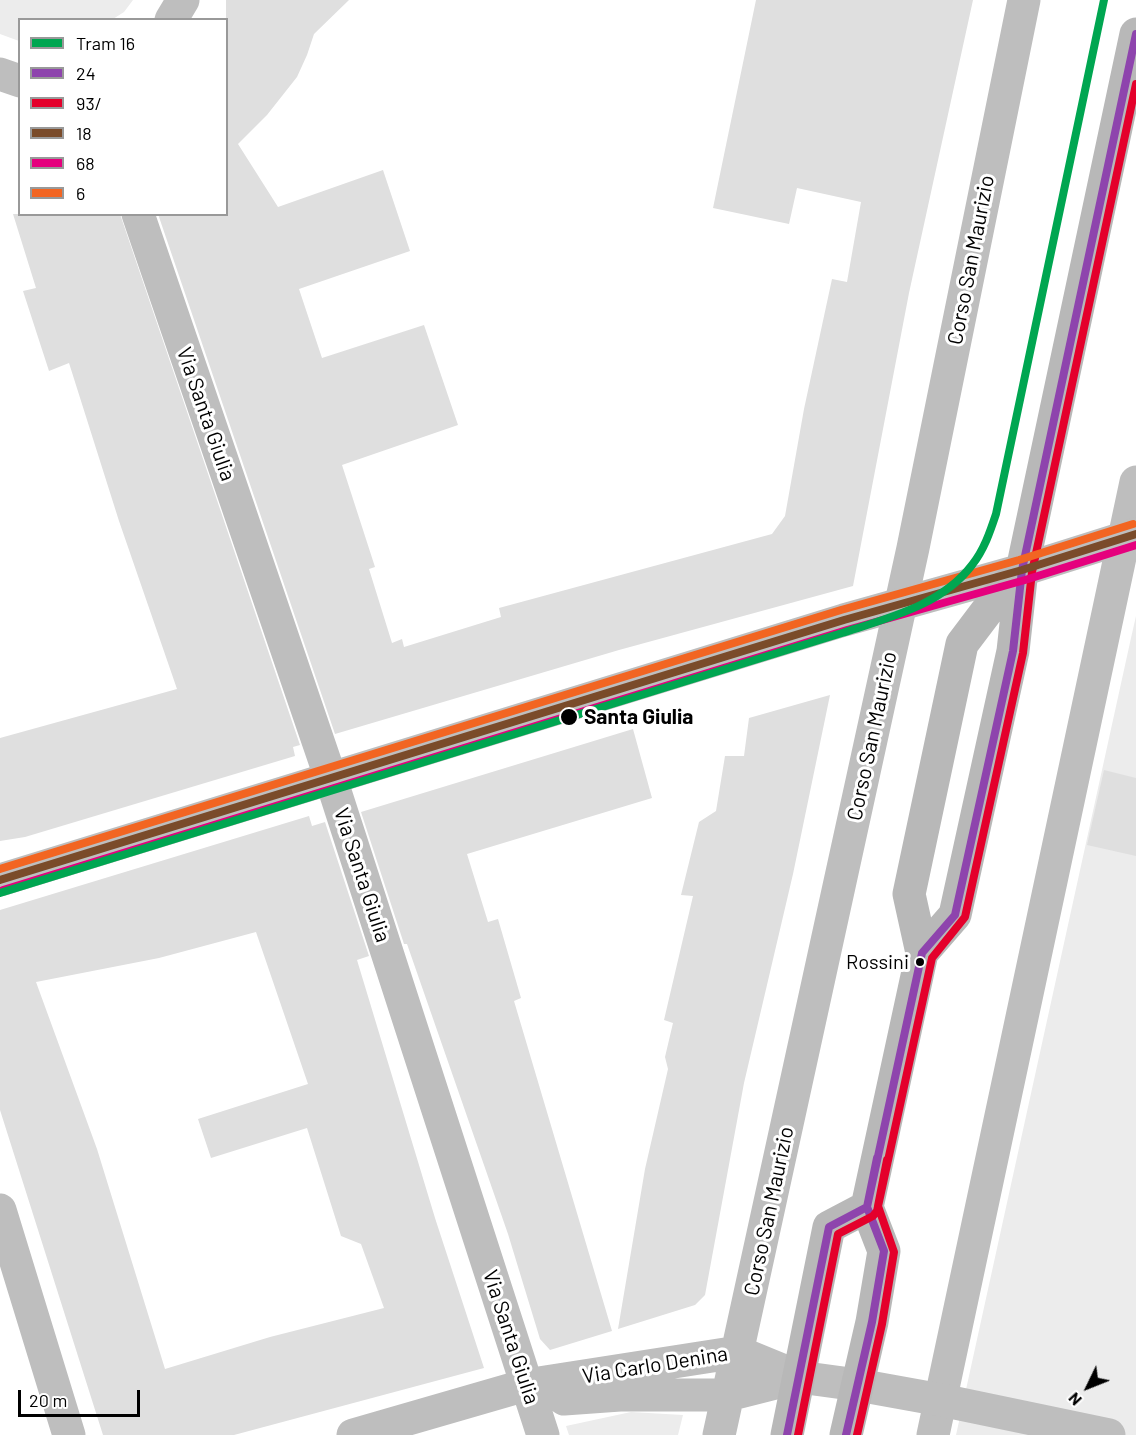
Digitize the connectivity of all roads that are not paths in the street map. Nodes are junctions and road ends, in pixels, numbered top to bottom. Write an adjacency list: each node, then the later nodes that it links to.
1 (183, 0): 3 (street)
2 (1024, 0): 11 (street, Corso San Maurizio)
3 (172, 18)
4 (1136, 34): 10 (main road)
5 (0, 75): 6 (street)
6 (18, 80)
7 (139, 216): 12 (street, Via Santa Giulia)
8 (1136, 482): 9 (street)
9 (1130, 536): 10 (street); 21 (street)
10 (1022, 570): 11 (street); 14 (main road); 14 (main road)
11 (901, 603): 12 (street); 17 (street, Corso San Maurizio)
12 (331, 778): 13 (street); 22 (street, Via Santa Giulia)
13 (0, 880)
14 (922, 953): 15 (main road)
15 (867, 1207): 18 (main road); 19 (main road)
16 (0, 1210): 23 (street)
17 (738, 1352): 18 (street, Via Carlo Denina); 20 (street, Corso San Maurizio); 22 (street, Via Carlo Denina)
18 (799, 1377): 19 (street); 20 (street, Via Carlo Denina); 26 (main road)
19 (858, 1385): 21 (street); 27 (main road)
20 (728, 1395): 22 (street, Via Carlo Denina); 25 (street, Corso San Maurizio)
21 (941, 1400): 28 (street); 29 (street)
22 (534, 1409): 24 (street, Via Carlo Denina)
23 (69, 1435)
24 (353, 1435)
25 (719, 1435)
26 (787, 1435)
27 (846, 1435)
28 (933, 1435)
29 (1109, 1435)

